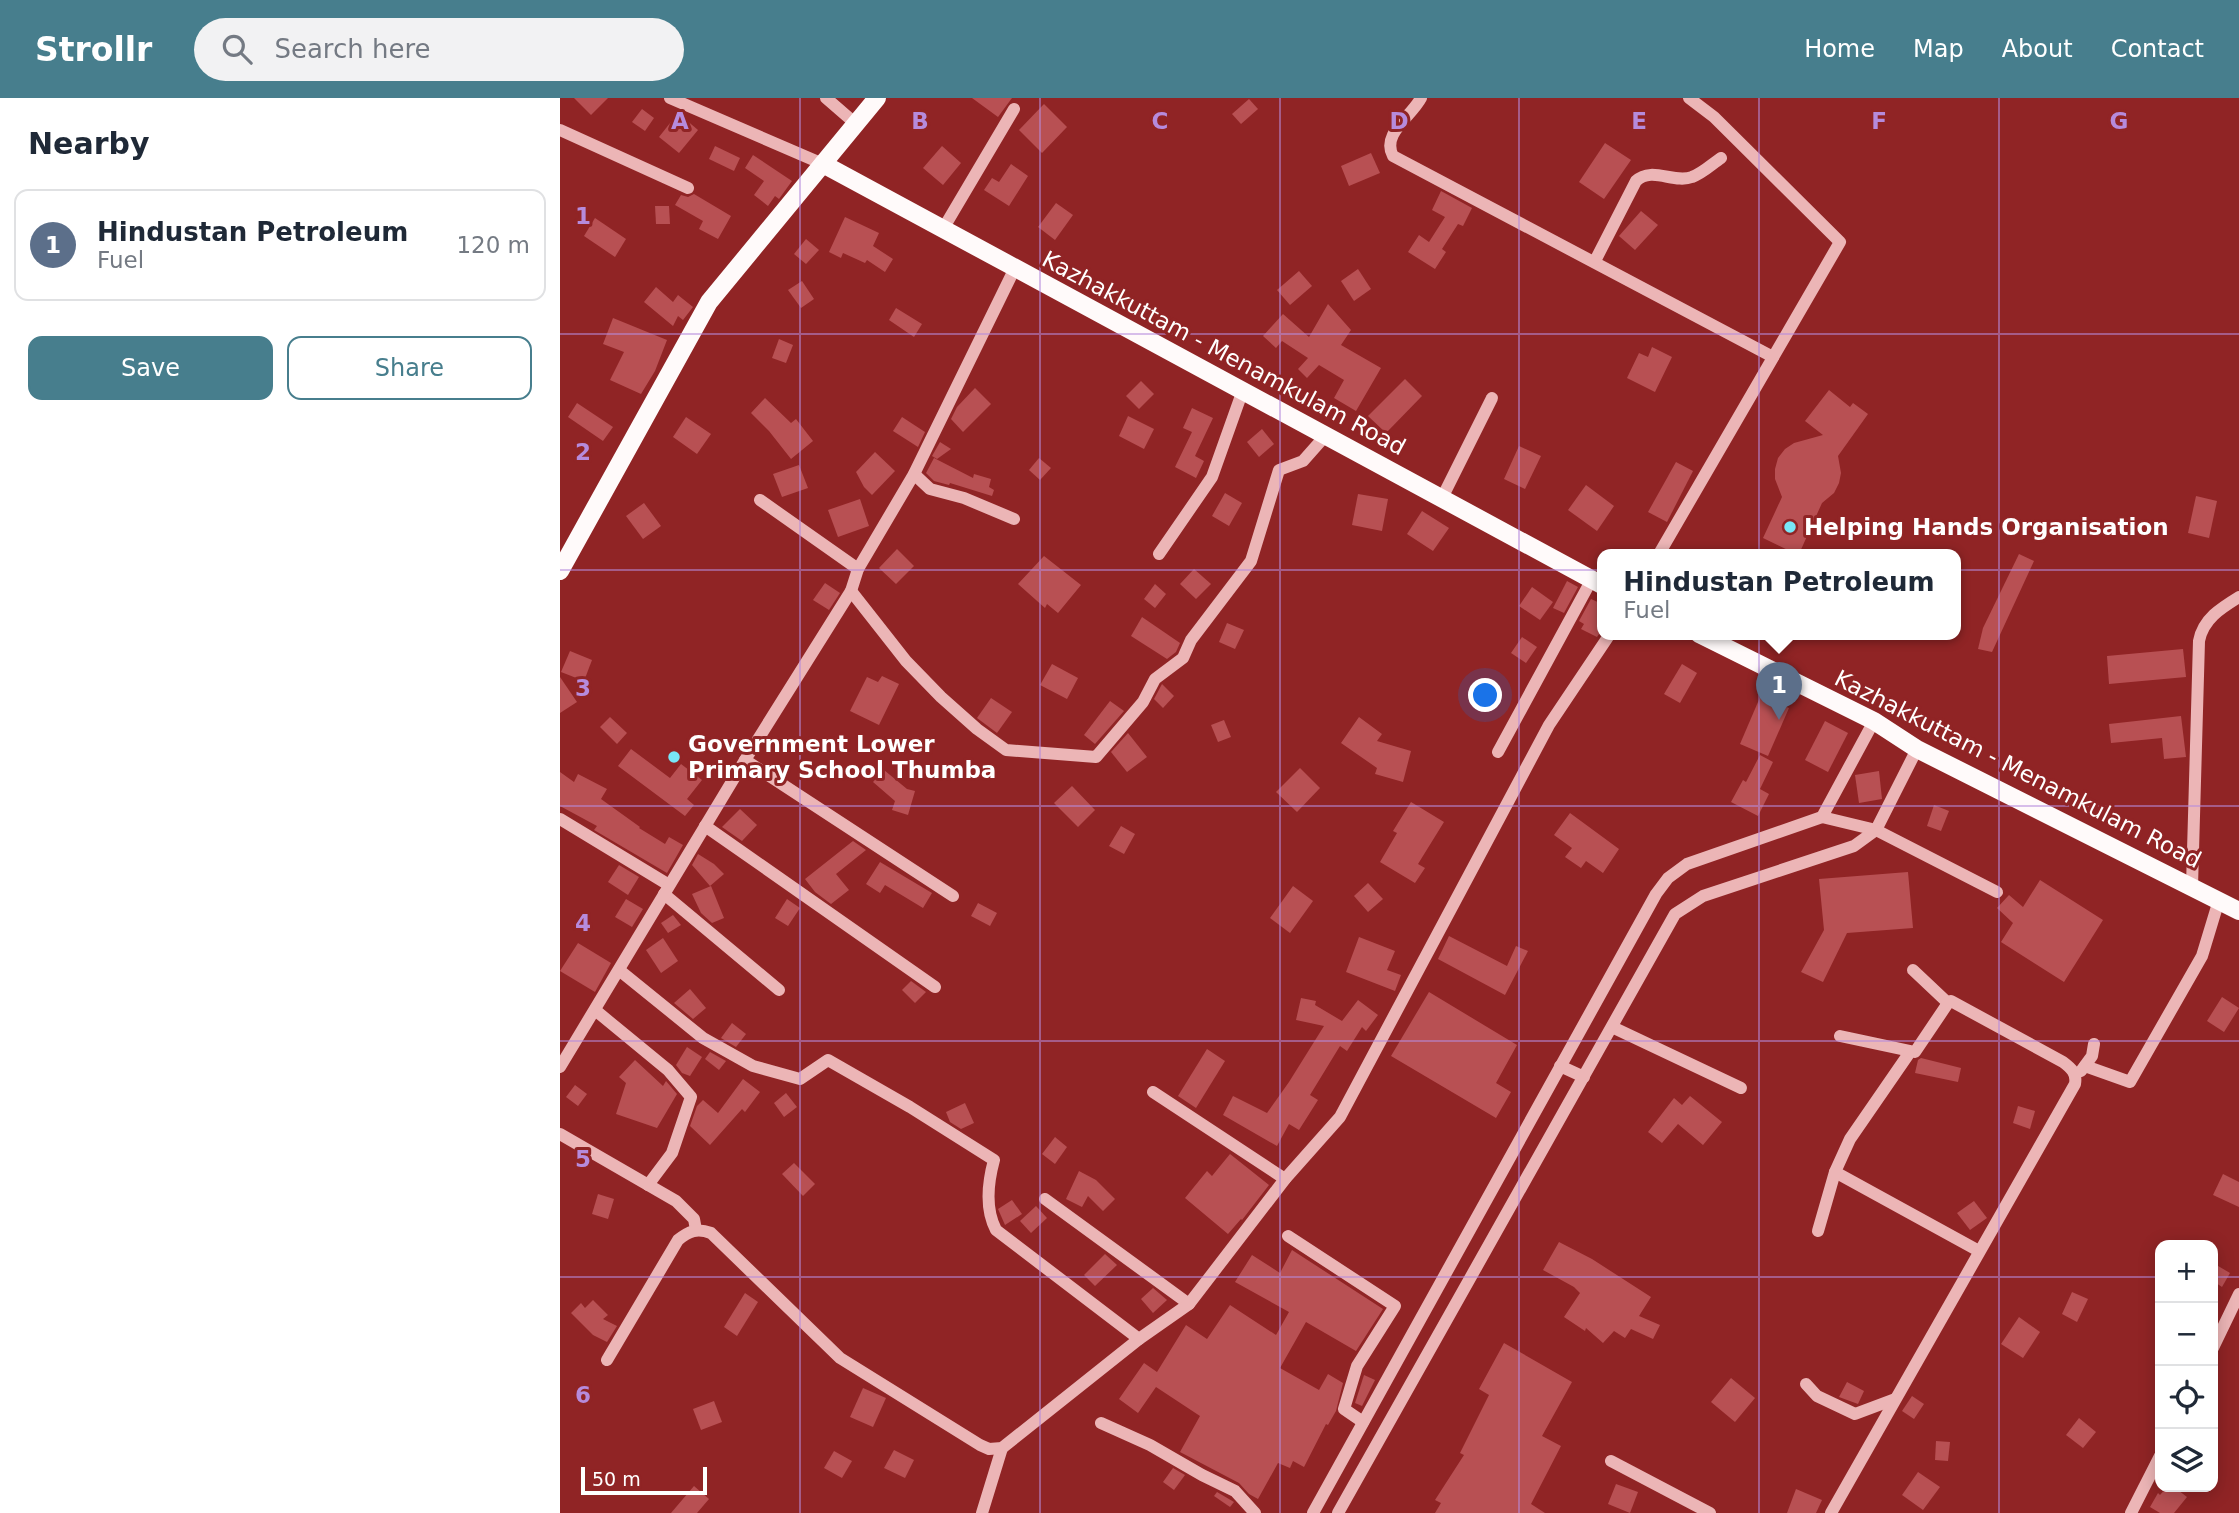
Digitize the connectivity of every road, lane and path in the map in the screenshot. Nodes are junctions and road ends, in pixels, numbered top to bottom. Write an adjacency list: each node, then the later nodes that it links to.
1 (670, 98): 10 (street)
2 (826, 98): 7 (street)
3 (877, 98): 7 (main road)
4 (1421, 98): 13 (street)
5 (1689, 98): 15 (street)
6 (1014, 109): 12 (street)
7 (856, 124): 10 (main road)
8 (560, 130): 11 (street)
9 (1721, 158): 13 (street)
10 (823, 164): 12 (main road, Kazhakkuttam - Menamkulam Road); 24 (main road)
11 (688, 188)
12 (943, 229): 14 (main road, Kazhakkuttam - Menamkulam Road)
13 (1595, 261): 15 (street)
14 (1015, 268): 16 (main road, Kazhakkuttam - Menamkulam Road); 19 (street)
15 (1773, 357): 23 (street)
16 (1242, 390): 18 (main road, Kazhakkuttam - Menamkulam Road); 25 (street)
17 (1492, 398): 20 (street)
18 (1325, 435): 20 (main road, Kazhakkuttam - Menamkulam Road); 29 (street)
19 (914, 474): 22 (street); 26 (street)
20 (1441, 498): 28 (main road, Kazhakkuttam - Menamkulam Road)
21 (761, 500): 26 (street)
22 (1014, 519)
23 (1662, 549)
24 (565, 552): 27 (main road)
25 (1159, 554)
26 (858, 569): 29 (street)
27 (560, 571)
28 (1597, 582): 35 (street)
29 (851, 591): 36 (street)
30 (2239, 597): 41 (street)
31 (1606, 640): 66 (street)
32 (1711, 640): 33 (main road, Kazhakkuttam - Menamkulam Road)
33 (1874, 722): 34 (main road, Kazhakkuttam - Menamkulam Road); 37 (street)
34 (1917, 748): 40 (street); 41 (main road, Kazhakkuttam - Menamkulam Road)
35 (1498, 752)
36 (744, 760): 39 (street); 44 (street)
37 (1822, 817): 40 (street); 57 (street)
38 (560, 819): 42 (street)
39 (705, 826): 42 (street); 49 (street)
40 (1876, 830): 43 (street); 53 (street)
41 (2192, 886): 45 (main road, Kazhakkuttam - Menamkulam Road)
42 (667, 890): 47 (street); 50 (street)
43 (1997, 892)
44 (953, 896)
45 (2219, 900): 46 (main road, Kazhakkuttam - Menamkulam Road); 58 (street)
46 (2239, 911)
47 (619, 970): 52 (street); 76 (street)
48 (1913, 970): 51 (street)
49 (935, 987)
50 (779, 989)
51 (1948, 1003): 56 (street); 61 (street)
52 (595, 1010): 59 (street); 67 (street)
53 (1612, 1027): 60 (street); 62 (street)
54 (1840, 1036): 56 (street)
55 (2094, 1044): 58 (street)
56 (1910, 1052): 65 (street)
57 (1560, 1066): 60 (street); 79 (street)
58 (2085, 1066): 61 (street)
59 (560, 1068)
60 (1584, 1077): 81 (street)
61 (2076, 1078): 72 (street)
62 (1741, 1088)
63 (1153, 1092): 66 (street)
64 (560, 1134): 67 (street)
65 (1835, 1172): 70 (street); 72 (street)
66 (1284, 1179): 74 (street)
67 (648, 1185): 69 (street)
68 (1045, 1199): 74 (street)
69 (696, 1230): 77 (street); 84 (street)
70 (1818, 1231)
71 (1288, 1236): 82 (street)
72 (1979, 1251): 80 (street)
73 (2239, 1294): 75 (street)
74 (1189, 1304): 76 (street)
75 (2218, 1338)
76 (1139, 1339): 84 (street)
77 (607, 1360)
78 (1806, 1384): 80 (street)
79 (1376, 1398): 81 (street); 82 (street)
80 (1895, 1399): 92 (street)
81 (1395, 1409): 90 (street)
82 (1363, 1422): 89 (street)
83 (1101, 1423): 88 (street)
84 (1002, 1448): 87 (street)
85 (1611, 1461): 91 (street)
86 (2155, 1466): 93 (street)
87 (982, 1513)
88 (1255, 1513)
89 (1313, 1513)
90 (1338, 1513)
91 (1710, 1513)
92 (1830, 1513)
93 (2131, 1513)

